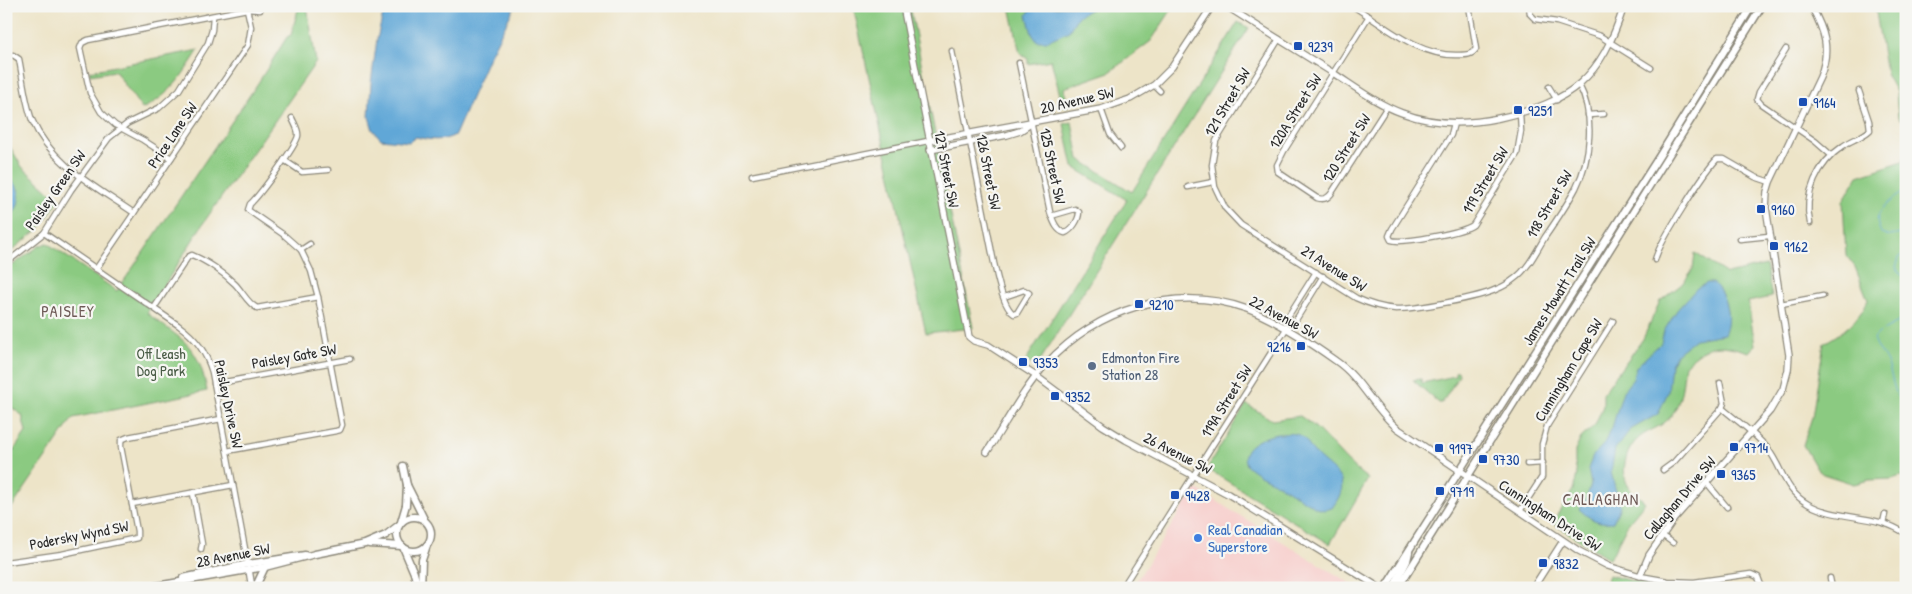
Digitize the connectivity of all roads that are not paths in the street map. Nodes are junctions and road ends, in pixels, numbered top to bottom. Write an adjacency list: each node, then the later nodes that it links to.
1 (903, 6): 40 (street, 127 Street SW)
2 (1212, 6): 23 (street, 20 Avenue SW)
3 (1226, 6): 15 (street)
4 (1353, 6): 14 (street)
5 (1469, 6): 14 (street)
6 (1529, 6): 16 (street)
7 (1624, 6): 16 (street)
8 (1752, 6): 89 (main road, James Mowatt Trail SW)
9 (1762, 6): 92 (main road, James Mowatt Trail SW)
10 (1809, 7): 38 (street, Callaghan Drive SW)
11 (247, 9): 12 (street); 13 (street); 45 (street, Price Lane SW)
12 (260, 10)
13 (213, 16): 37 (street, Paisley Green SW); 37 (street)
14 (1370, 16): 22 (street, 120A Street SW)
15 (1279, 39): 22 (street); 50 (street, 121 Street SW)
16 (1611, 41): 21 (street); 24 (street)
17 (1786, 49): 38 (street)
18 (952, 51): 39 (street, 126 Street SW)
19 (6, 56): 48 (street)
20 (1020, 63): 35 (street, 125 Street SW)
21 (1652, 68)
22 (1333, 73): 29 (street); 53 (street, 120A Street SW)
23 (1154, 85): 27 (street); 30 (street, 20 Avenue SW)
24 (1579, 85): 28 (street); 33 (street, 118 Street SW)
25 (1549, 87): 28 (street)
26 (1859, 91): 44 (street)
27 (1160, 92)
28 (1557, 100): 31 (street)
29 (1387, 107): 36 (street); 53 (street, 120 Street SW)
30 (1101, 109): 35 (street, 20 Avenue SW); 42 (street)
31 (1520, 114): 36 (street); 36 (street, 119 Street SW)
32 (1604, 114): 33 (street)
33 (1588, 115): 67 (street, 118 Street SW)
34 (292, 118): 46 (street)
35 (1032, 123): 39 (street, 20 Avenue SW); 41 (street, 20 Avenue SW); 55 (street, 125 Street SW)
36 (1454, 123)
37 (120, 128): 45 (street); 48 (street, Paisley Green SW)
38 (1795, 128): 44 (street); 51 (street, Callaghan Drive SW)
39 (969, 134): 40 (street, 20 Avenue SW); 41 (street, 126 Street SW)
40 (928, 142): 43 (street, 127 Street SW); 49 (street)
41 (970, 142): 43 (street, 20 Avenue SW); 70 (street, 126 Street SW)
42 (1122, 148)
43 (930, 150): 75 (street, 127 Street SW)
44 (1831, 156): 56 (street)
45 (171, 158): 54 (street, Price Lane SW)
46 (284, 160): 47 (street); 61 (street)
47 (328, 170)
48 (81, 176): 54 (street); 57 (street, Paisley Green SW)
49 (752, 176)
50 (1213, 182): 52 (street); 65 (street, 21 Avenue SW)
51 (1770, 182): 58 (street, Callaghan Drive SW); 62 (street)
52 (1188, 187)
53 (1325, 199)
54 (134, 213): 64 (street, Price Lane SW)
55 (1051, 216): 55 (street, 125 Street SW)
56 (1810, 224)
57 (44, 233): 63 (street, Paisley Green SW); 64 (street, Paisley Drive SW)
58 (1769, 236): 59 (street); 71 (street, Callaghan Drive SW)
59 (1740, 239)
60 (310, 244): 61 (street)
61 (301, 250): 69 (street)
62 (1655, 260)
63 (6, 262)
64 (96, 268): 72 (street, Paisley Drive SW)
65 (1316, 272): 66 (street, 21 Avenue SW); 74 (street, 119A Street SW)
66 (1323, 276): 67 (street, 21 Avenue SW); 74 (street, 119A Street SW)
67 (1498, 289)
68 (1823, 296): 71 (street)
69 (318, 297): 72 (street); 77 (street)
70 (1004, 297): 70 (street, 126 Street SW)
71 (1781, 304): 83 (street, Callaghan Drive SW)
72 (154, 308): 80 (street, Paisley Drive SW)
73 (1613, 321): 86 (street, Cunningham Cape SW)
74 (1286, 329): 78 (street, 22 Avenue SW); 89 (street, 22 Avenue SW); 91 (street, 119A Street SW)
75 (969, 336): 78 (street, 26 Avenue SW)
76 (350, 359): 77 (street, Paisley Gate SW)
77 (331, 363): 80 (street, Paisley Gate SW); 84 (street)
78 (1036, 376): 85 (street, 22 Avenue SW); 91 (street, 26 Avenue SW)
79 (1720, 383): 81 (street)
80 (214, 384): 82 (street, Paisley Drive SW)
81 (1722, 408): 83 (street); 90 (street)
82 (221, 419): 84 (street, Paisley Drive SW); 97 (street, Podersky Wynd SW)
83 (1751, 433): 93 (street, Callaghan Drive SW); 102 (street)
84 (227, 451): 94 (street, Paisley Drive SW)
85 (987, 452)
86 (1543, 463): 87 (street); 99 (street, Cunningham Cape SW)
87 (1527, 464)
88 (403, 466): 95 (main road)
89 (1459, 470): 92 (street, 22 Avenue SW); 112 (main road, James Mowatt Trail SW)
90 (1663, 470)
91 (1194, 474): 125 (street, 119A Street SW); 126 (street, 26 Avenue SW)
92 (1467, 475): 99 (street, Cunningham Drive SW); 129 (main road, James Mowatt Trail SW)
93 (1707, 483): 98 (street); 107 (street, Callaghan Drive SW)
94 (233, 485): 96 (street); 117 (street, Paisley Drive SW)
95 (407, 485): 101 (main road); 104 (main road)
96 (193, 493): 97 (street); 114 (street)
97 (132, 504): 116 (street, Podersky Wynd SW)
98 (1726, 508)
99 (1520, 511): 108 (street, Cunningham Drive SW)
100 (1885, 514): 103 (street)
101 (424, 520): 104 (main road); 111 (main road)
102 (1873, 521): 103 (street); 105 (street)
103 (1883, 523): 106 (street)
104 (400, 524): 110 (main road, 28 Avenue SW); 113 (main road)
105 (1872, 528)
106 (1906, 534)
107 (1662, 535): 109 (street); 119 (street, Callaghan Drive SW)
108 (1563, 541): 119 (street, Cunningham Drive SW); 130 (street)
109 (1673, 543)
110 (365, 544): 113 (main road, 28 Avenue SW); 115 (main road, 28 Avenue SW)
111 (427, 545): 113 (main road); 124 (main road)
112 (1411, 546): 127 (main road, James Mowatt Trail SW); 128 (main road)
113 (403, 547): 124 (main road)
114 (201, 549)
115 (315, 554): 117 (main road, 28 Avenue SW); 118 (main road, 28 Avenue SW)
116 (6, 562)
117 (248, 567): 118 (main road, 28 Avenue SW); 122 (main road, 28 Avenue SW); 123 (street)
118 (265, 567): 123 (main road)
119 (1640, 576): 131 (street, Cunningham Drive SW)
120 (1830, 578): 132 (street)
121 (1906, 584): 133 (street)
122 (145, 588)
123 (254, 588)
124 (419, 588)
125 (1122, 588)
126 (1380, 588)
127 (1385, 588)
128 (1393, 588)
129 (1398, 588)
130 (1533, 588)
131 (1762, 588)
132 (1832, 588)
133 (1889, 588)

